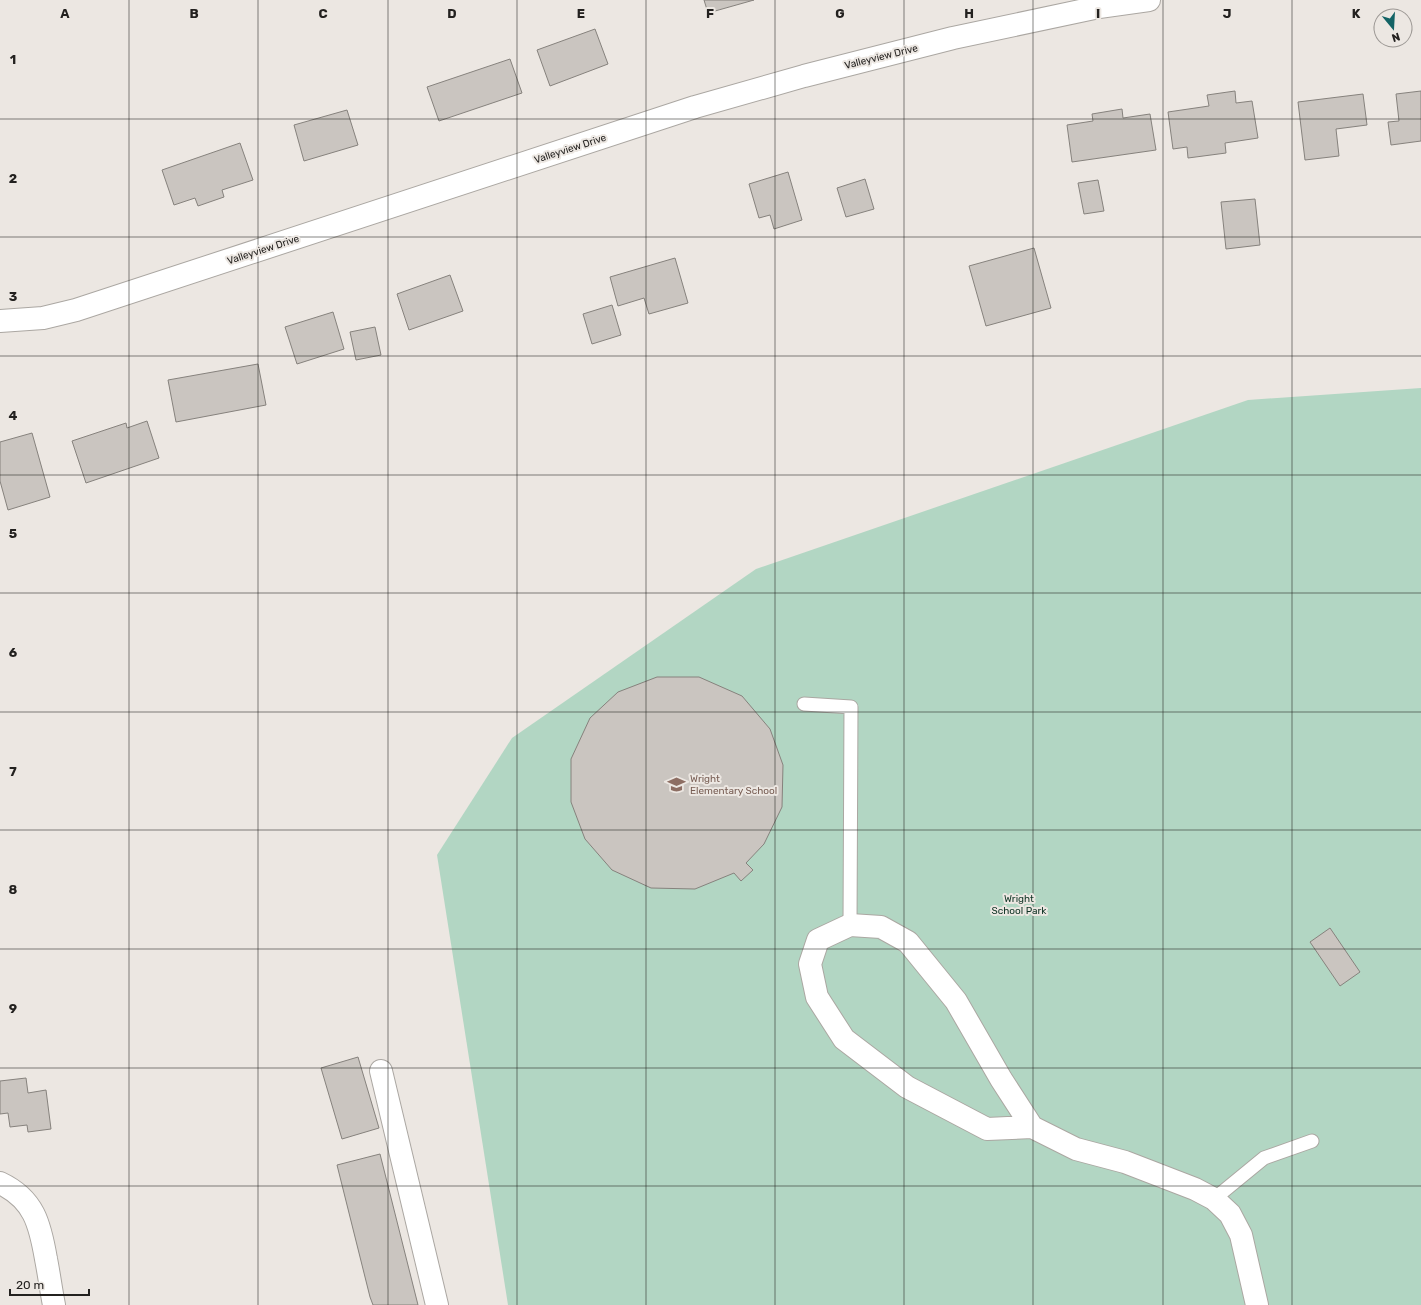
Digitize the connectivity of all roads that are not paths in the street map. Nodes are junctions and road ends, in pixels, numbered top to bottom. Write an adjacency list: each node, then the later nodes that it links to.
1 (1148, 0): 2 (street, Valleyview Drive)
2 (0, 321)
3 (804, 704): 4 (lane)
4 (850, 924): 6 (street); 6 (street)
5 (381, 1071): 11 (street)
6 (1032, 1127): 9 (street)
7 (1312, 1141): 9 (lane)
8 (0, 1183): 10 (street)
9 (1214, 1199): 12 (street)
10 (54, 1305)
11 (437, 1305)
12 (1257, 1305)

